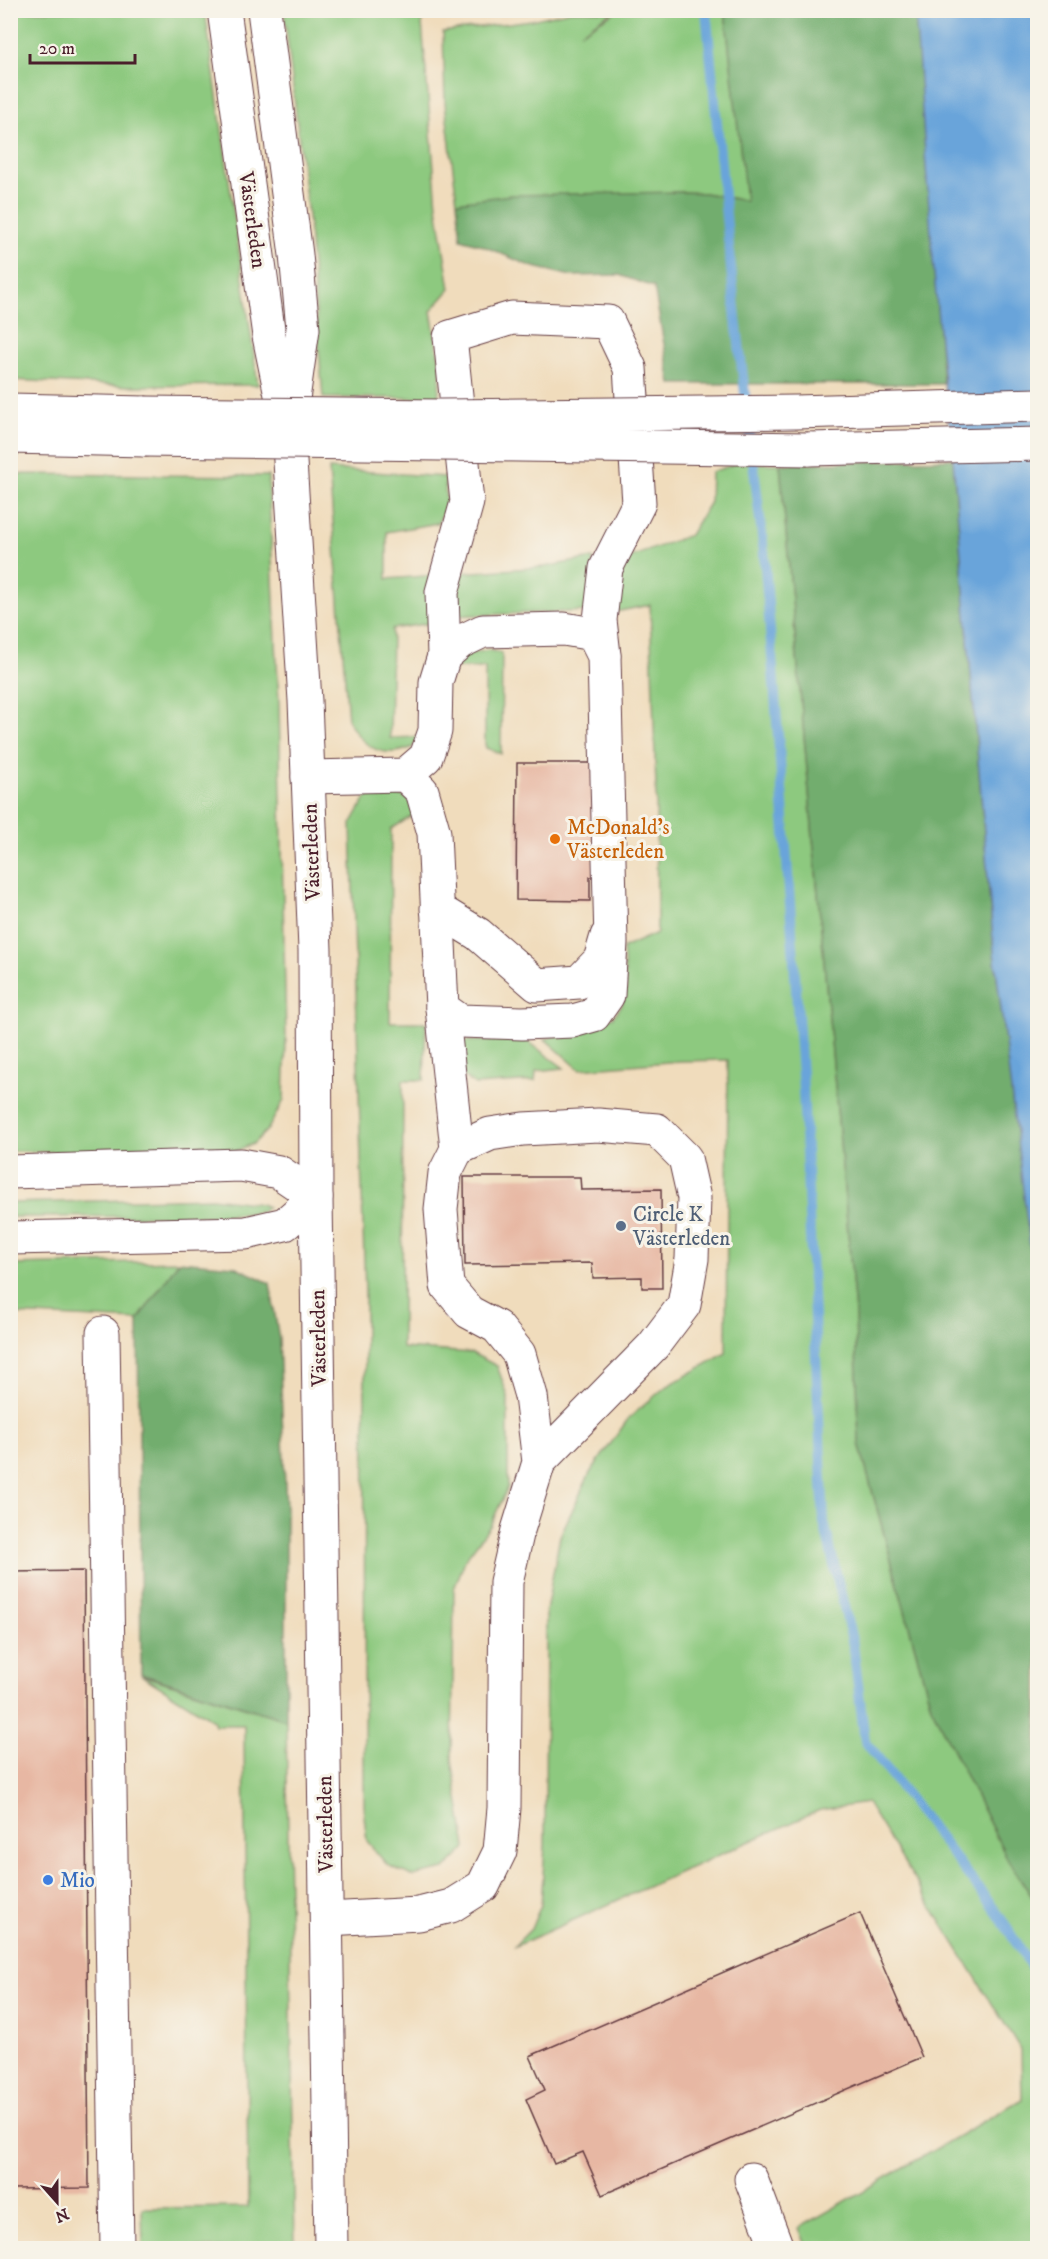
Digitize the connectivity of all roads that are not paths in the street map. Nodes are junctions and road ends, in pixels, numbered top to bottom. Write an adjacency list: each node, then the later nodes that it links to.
1 (224, 10): 6 (main road, Västerleden)
2 (264, 10): 6 (main road, Västerleden)
3 (1038, 405): 5 (main road, bridge)
4 (10, 410): 5 (main road)
5 (145, 426): 7 (main road); 8 (main road, bridge)
6 (288, 429): 12 (main road, Västerleden)
7 (10, 436)
8 (1038, 444)
9 (444, 656): 10 (main road); 10 (main road); 11 (main road)
10 (604, 656): 14 (main road)
11 (405, 775): 12 (main road); 13 (main road)
12 (308, 777): 18 (main road, Västerleden)
13 (437, 909): 14 (main road); 15 (main road)
14 (610, 925): 15 (main road)
15 (442, 1008): 16 (main road)
16 (457, 1149): 21 (main road); 21 (main road)
17 (10, 1172): 18 (main road)
18 (316, 1197): 19 (main road); 22 (main road, Västerleden)
19 (10, 1238)
20 (103, 1333): 24 (main road)
21 (539, 1462): 22 (main road)
22 (327, 1919): 25 (main road, Västerleden)
23 (750, 2179): 26 (main road)
24 (117, 2248)
25 (331, 2248)
26 (777, 2248)

